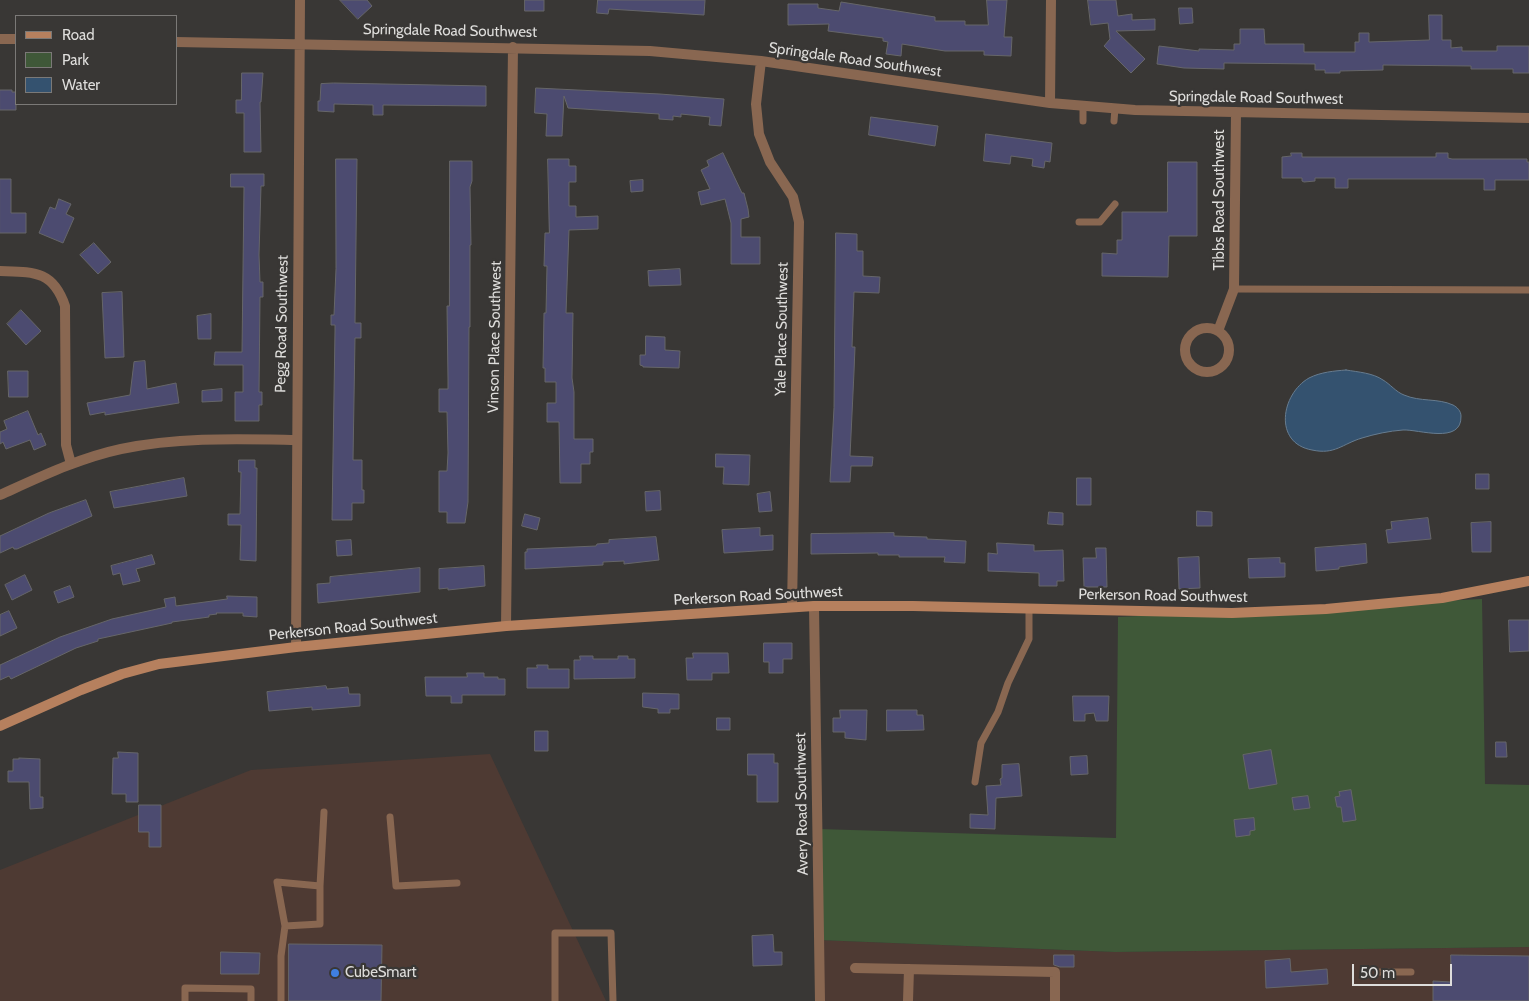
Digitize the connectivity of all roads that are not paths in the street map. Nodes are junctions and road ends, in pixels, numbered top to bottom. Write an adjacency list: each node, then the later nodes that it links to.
1 (300, 0): 6 (street, Pegg Road Southwest)
2 (1051, 0): 9 (street)
3 (0, 39): 4 (street)
4 (15, 39)
5 (178, 42): 6 (street, Springdale Road Southwest)
6 (300, 44): 7 (street, Springdale Road Southwest); 22 (street, Pegg Road Southwest)
7 (513, 47): 8 (street, Springdale Road Southwest); 29 (street, Vinson Place Southwest)
8 (761, 61): 9 (street, Springdale Road Southwest); 27 (street, Yale Place Southwest)
9 (1050, 103): 10 (street, Springdale Road Southwest)
10 (1083, 106): 11 (street, Springdale Road Southwest); 14 (lane)
11 (1115, 108): 12 (street, Springdale Road Southwest); 15 (lane)
12 (1236, 112): 13 (street, Springdale Road Southwest); 19 (street, Tibbs Road Southwest)
13 (1529, 118)
14 (1082, 121)
15 (1114, 121)
16 (1115, 204): 17 (lane)
17 (1079, 222)
18 (0, 271): 23 (street)
19 (1234, 289): 20 (lane); 21 (street)
20 (1529, 290)
21 (1218, 331): 21 (street)
22 (296, 440): 23 (street); 30 (street, Pegg Road Southwest)
23 (71, 464): 24 (street)
24 (0, 495)
25 (1529, 581): 28 (street, Perkerson Road Southwest)
26 (814, 606): 27 (street, Perkerson Road Southwest); 28 (street, Perkerson Road Southwest); 47 (street, Avery Road Southwest)
27 (792, 607): 29 (street, Perkerson Road Southwest)
28 (1029, 609): 32 (lane)
29 (506, 626): 30 (street, Perkerson Road Southwest)
30 (296, 647): 31 (street, Perkerson Road Southwest)
31 (0, 726)
32 (975, 782)
33 (324, 812): 36 (lane)
34 (390, 817): 35 (lane)
35 (457, 883)
36 (320, 886): 37 (lane); 37 (lane)
37 (285, 926): 44 (lane)
38 (855, 968): 39 (street)
39 (909, 969): 48 (street); 49 (street)
40 (1378, 972): 41 (lane)
41 (1411, 972)
42 (185, 1001): 43 (lane)
43 (251, 1001)
44 (281, 1001)
45 (555, 1001): 46 (lane)
46 (613, 1001)
47 (820, 1001)
48 (908, 1001)
49 (1055, 1001)

